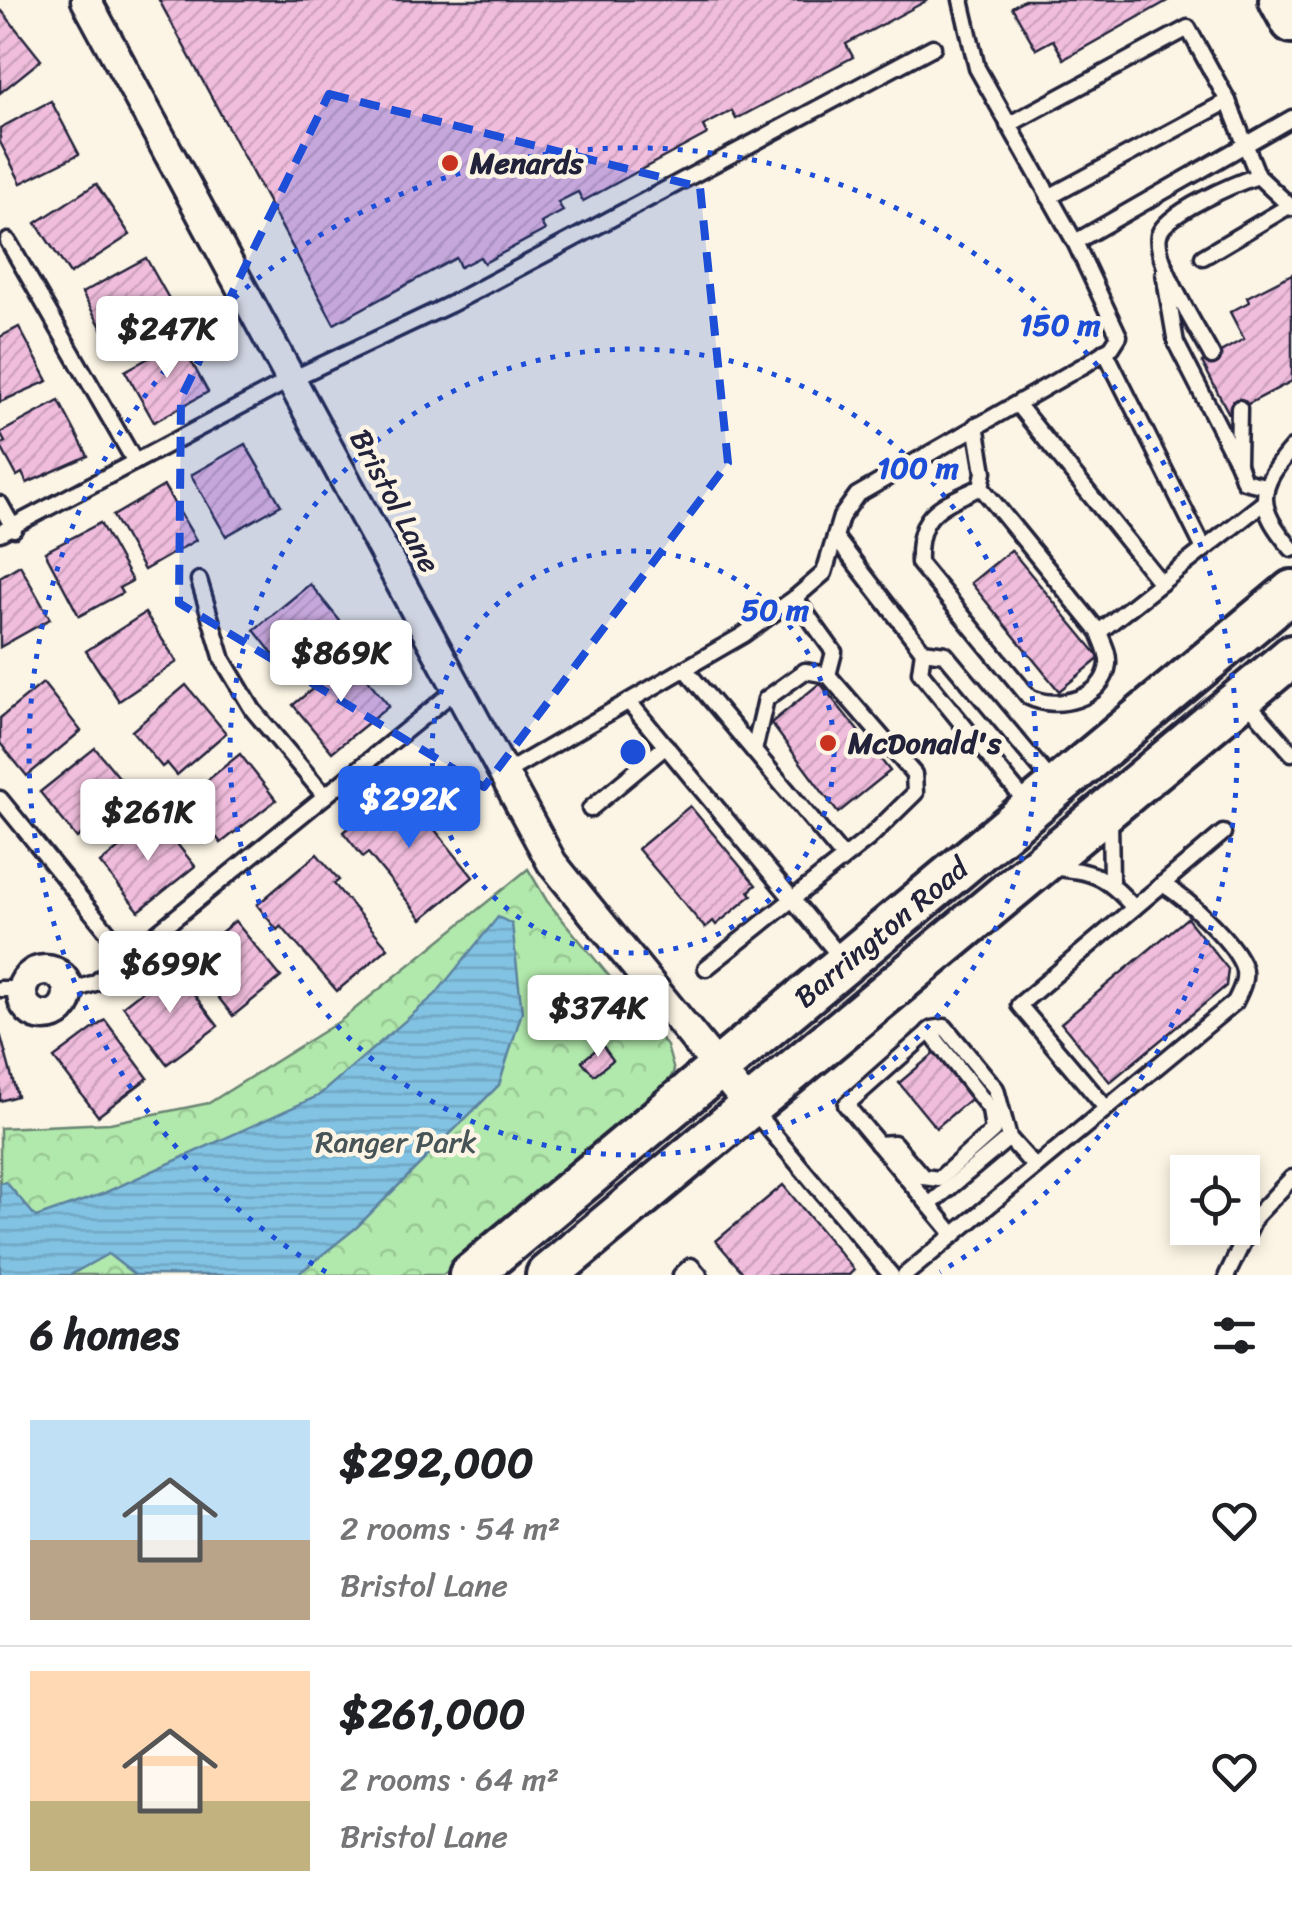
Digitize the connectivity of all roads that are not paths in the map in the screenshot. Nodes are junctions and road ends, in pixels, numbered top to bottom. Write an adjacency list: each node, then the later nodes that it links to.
1 (86, 0): 19 (street, Bristol Lane)
2 (961, 0): 8 (lane)
3 (1280, 0): 4 (main road)
4 (1292, 22)
5 (932, 47): 19 (lane)
6 (1228, 101): 8 (lane); 9 (lane); 11 (lane)
7 (1292, 118): 9 (lane)
8 (1008, 124): 11 (lane)
9 (1245, 146): 10 (lane); 14 (lane)
10 (1258, 176): 12 (lane); 16 (lane)
11 (1049, 196): 14 (lane)
12 (1290, 207): 15 (lane)
13 (8, 241): 24 (lane)
14 (1075, 242): 17 (lane)
15 (1203, 257)
16 (1161, 258): 18 (lane); 25 (lane)
17 (1106, 351): 20 (lane); 32 (lane)
18 (1212, 356)
19 (292, 379): 24 (lane); 43 (street, Bristol Lane)
20 (1017, 404): 22 (lane); 35 (lane)
21 (1239, 408): 25 (lane)
22 (976, 426): 27 (lane); 31 (lane)
23 (1292, 448): 26 (lane)
24 (135, 462): 30 (lane)
25 (1238, 464): 26 (lane)
26 (1266, 486): 28 (lane)
27 (981, 487): 38 (lane); 38 (lane)
28 (1263, 503): 32 (lane); 33 (lane)
29 (0, 504): 30 (lane)
30 (7, 531)
31 (835, 537): 37 (lane); 39 (lane)
32 (1204, 549): 35 (lane)
33 (1292, 550)
34 (199, 580): 50 (lane)
35 (1162, 583): 38 (lane)
36 (1292, 591): 51 (main road, Barrington Road)
37 (795, 598): 41 (lane); 42 (lane)
38 (1099, 632)
39 (923, 651): 51 (lane); 51 (lane)
40 (1292, 656): 44 (main road, Barrington Road)
41 (684, 669): 45 (lane); 47 (lane)
42 (828, 675): 47 (lane); 56 (lane)
43 (458, 688): 49 (street, Bristol Lane); 50 (lane)
44 (1243, 697): 48 (lane); 53 (main road, Barrington Road)
45 (629, 702): 46 (lane); 49 (lane)
46 (666, 746): 54 (lane); 60 (lane)
47 (754, 751): 56 (lane)
48 (1292, 753)
49 (505, 773): 68 (street, Bristol Lane)
50 (325, 796): 62 (lane)
51 (1043, 797): 63 (main road, Barrington Road)
52 (0, 799): 62 (lane)
53 (1114, 802): 57 (main road, Barrington Road); 58 (lane)
54 (590, 809)
55 (1223, 833): 59 (lane)
56 (843, 857): 60 (lane)
57 (1038, 866): 58 (lane); 69 (main road, Barrington Road)
58 (1111, 882): 61 (lane)
59 (1162, 884): 61 (lane); 70 (lane)
60 (792, 895): 63 (lane); 64 (lane)
61 (1134, 908): 70 (lane)
62 (128, 956): 66 (lane)
63 (845, 962): 68 (main road, Barrington Road)
64 (706, 968)
65 (11, 989): 66 (street)
66 (68, 992)
67 (929, 1032): 71 (lane); 72 (lane); 72 (lane)
68 (718, 1070): 69 (street, Bristol Lane); 77 (main road, Barrington Road)
69 (750, 1106): 78 (main road, Barrington Road); 81 (lane)
70 (1106, 1108): 73 (lane)
71 (1009, 1138): 73 (lane); 75 (lane)
72 (878, 1144): 75 (lane)
73 (1035, 1167): 76 (lane)
74 (1292, 1178): 83 (lane)
75 (929, 1205): 76 (lane)
76 (954, 1235): 82 (lane)
77 (470, 1275)
78 (547, 1275)
79 (680, 1275): 80 (lane)
80 (699, 1275)
81 (891, 1275)
82 (904, 1275)
83 (1227, 1275)

